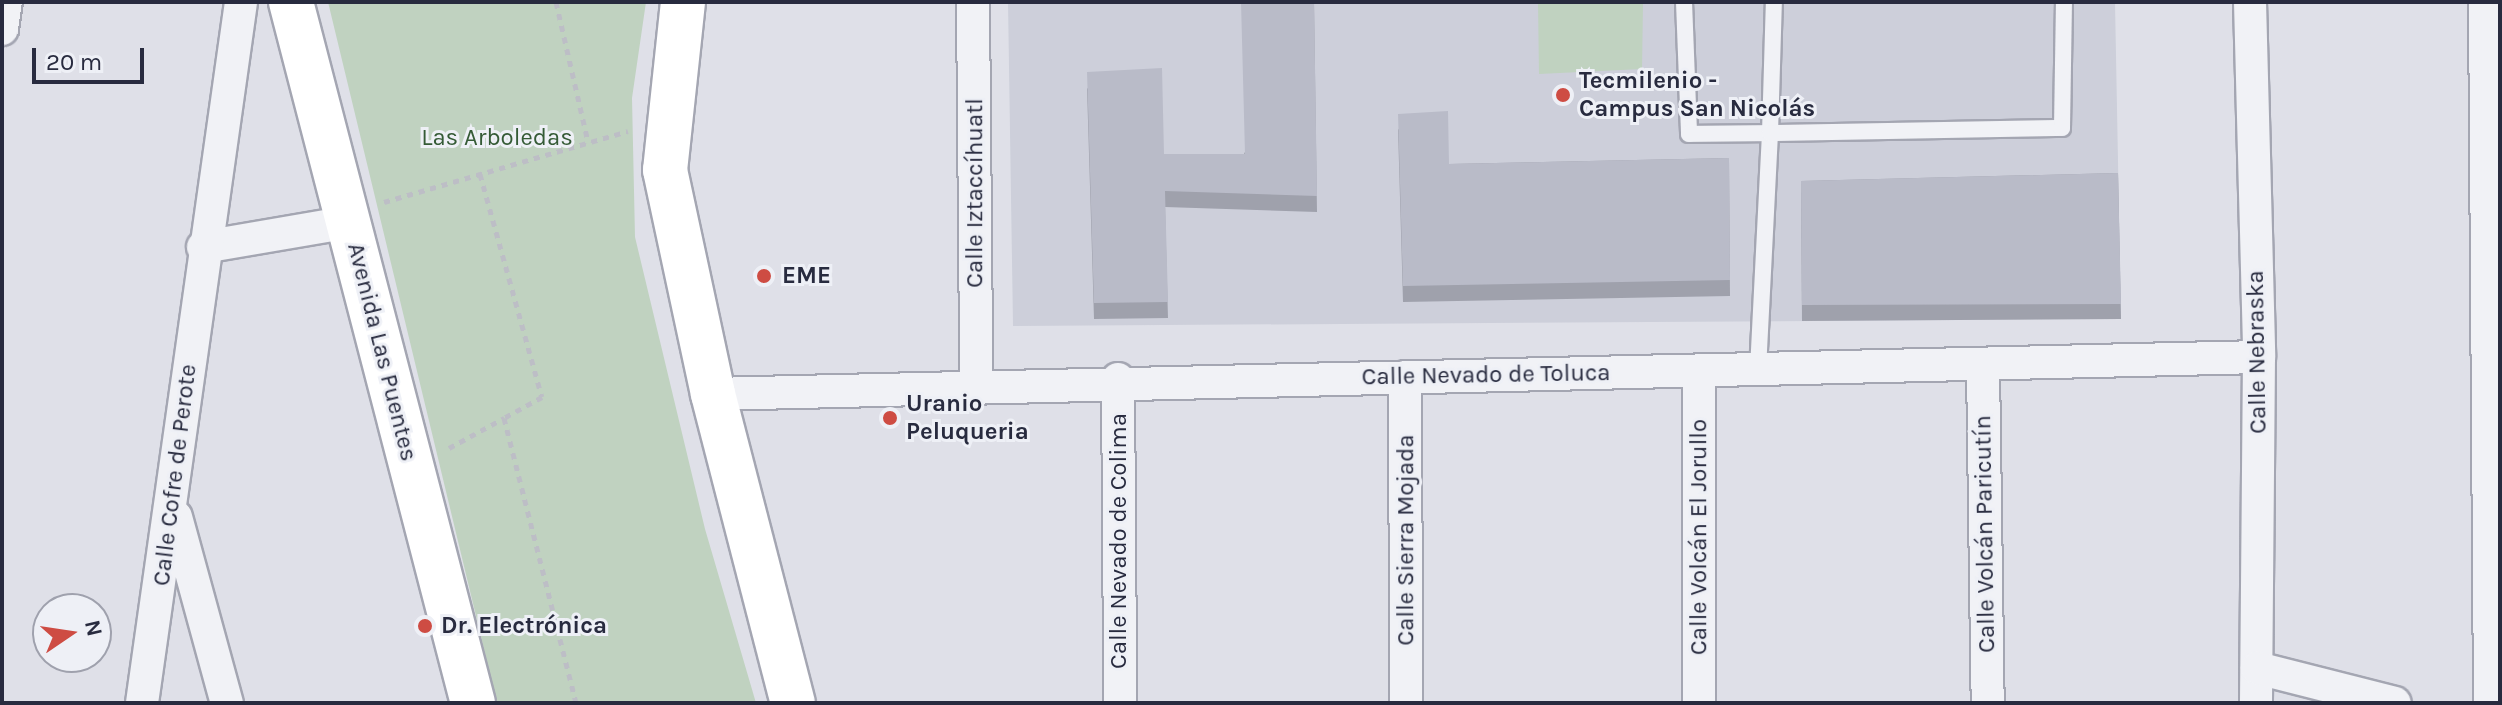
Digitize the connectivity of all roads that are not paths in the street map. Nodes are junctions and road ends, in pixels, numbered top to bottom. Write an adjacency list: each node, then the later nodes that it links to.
1 (6, 2): 11 (street)
2 (241, 2): 14 (street, Calle Cofre de Perote)
3 (291, 2): 13 (street, Avenida Las Puentes)
4 (683, 2): 22 (street)
5 (973, 2): 21 (street, Calle Iztaccíhuatl)
6 (1684, 2): 12 (lane)
7 (1774, 2): 12 (lane)
8 (2064, 2): 12 (lane)
9 (2250, 2): 15 (street, Calle Nebraska)
10 (2485, 2): 35 (street)
11 (2, 29)
12 (1770, 133): 17 (lane)
13 (362, 213): 14 (street); 27 (street, Avenida Las Puentes)
14 (203, 247): 23 (street, Calle Cofre de Perote)
15 (2259, 357): 16 (street, Calle Nevado de Toluca); 24 (street, Calle Nebraska)
16 (1983, 365): 17 (street, Calle Nevado de Toluca); 32 (street, Calle Volcán Paricutín)
17 (1758, 370): 18 (street, Calle Nevado de Toluca)
18 (1699, 372): 19 (street, Calle Nevado de Toluca); 31 (street, Calle Volcán El Jorullo)
19 (1405, 377): 20 (street, Calle Nevado de Toluca); 30 (street, Calle Sierra Mojada)
20 (1118, 379): 21 (street, Calle Nevado de Toluca); 29 (street, Calle Nevado de Colima)
21 (976, 383): 22 (street, Calle Nevado de Toluca)
22 (713, 394): 28 (street)
23 (173, 507): 25 (street, Calle Cofre de Perote); 26 (street)
24 (2257, 668): 33 (street, Calle Nebraska); 34 (street)
25 (142, 703)
26 (227, 703)
27 (473, 703)
28 (793, 703)
29 (1120, 703)
30 (1406, 703)
31 (1699, 703)
32 (1988, 703)
33 (2256, 703)
34 (2395, 703)
35 (2490, 703)

